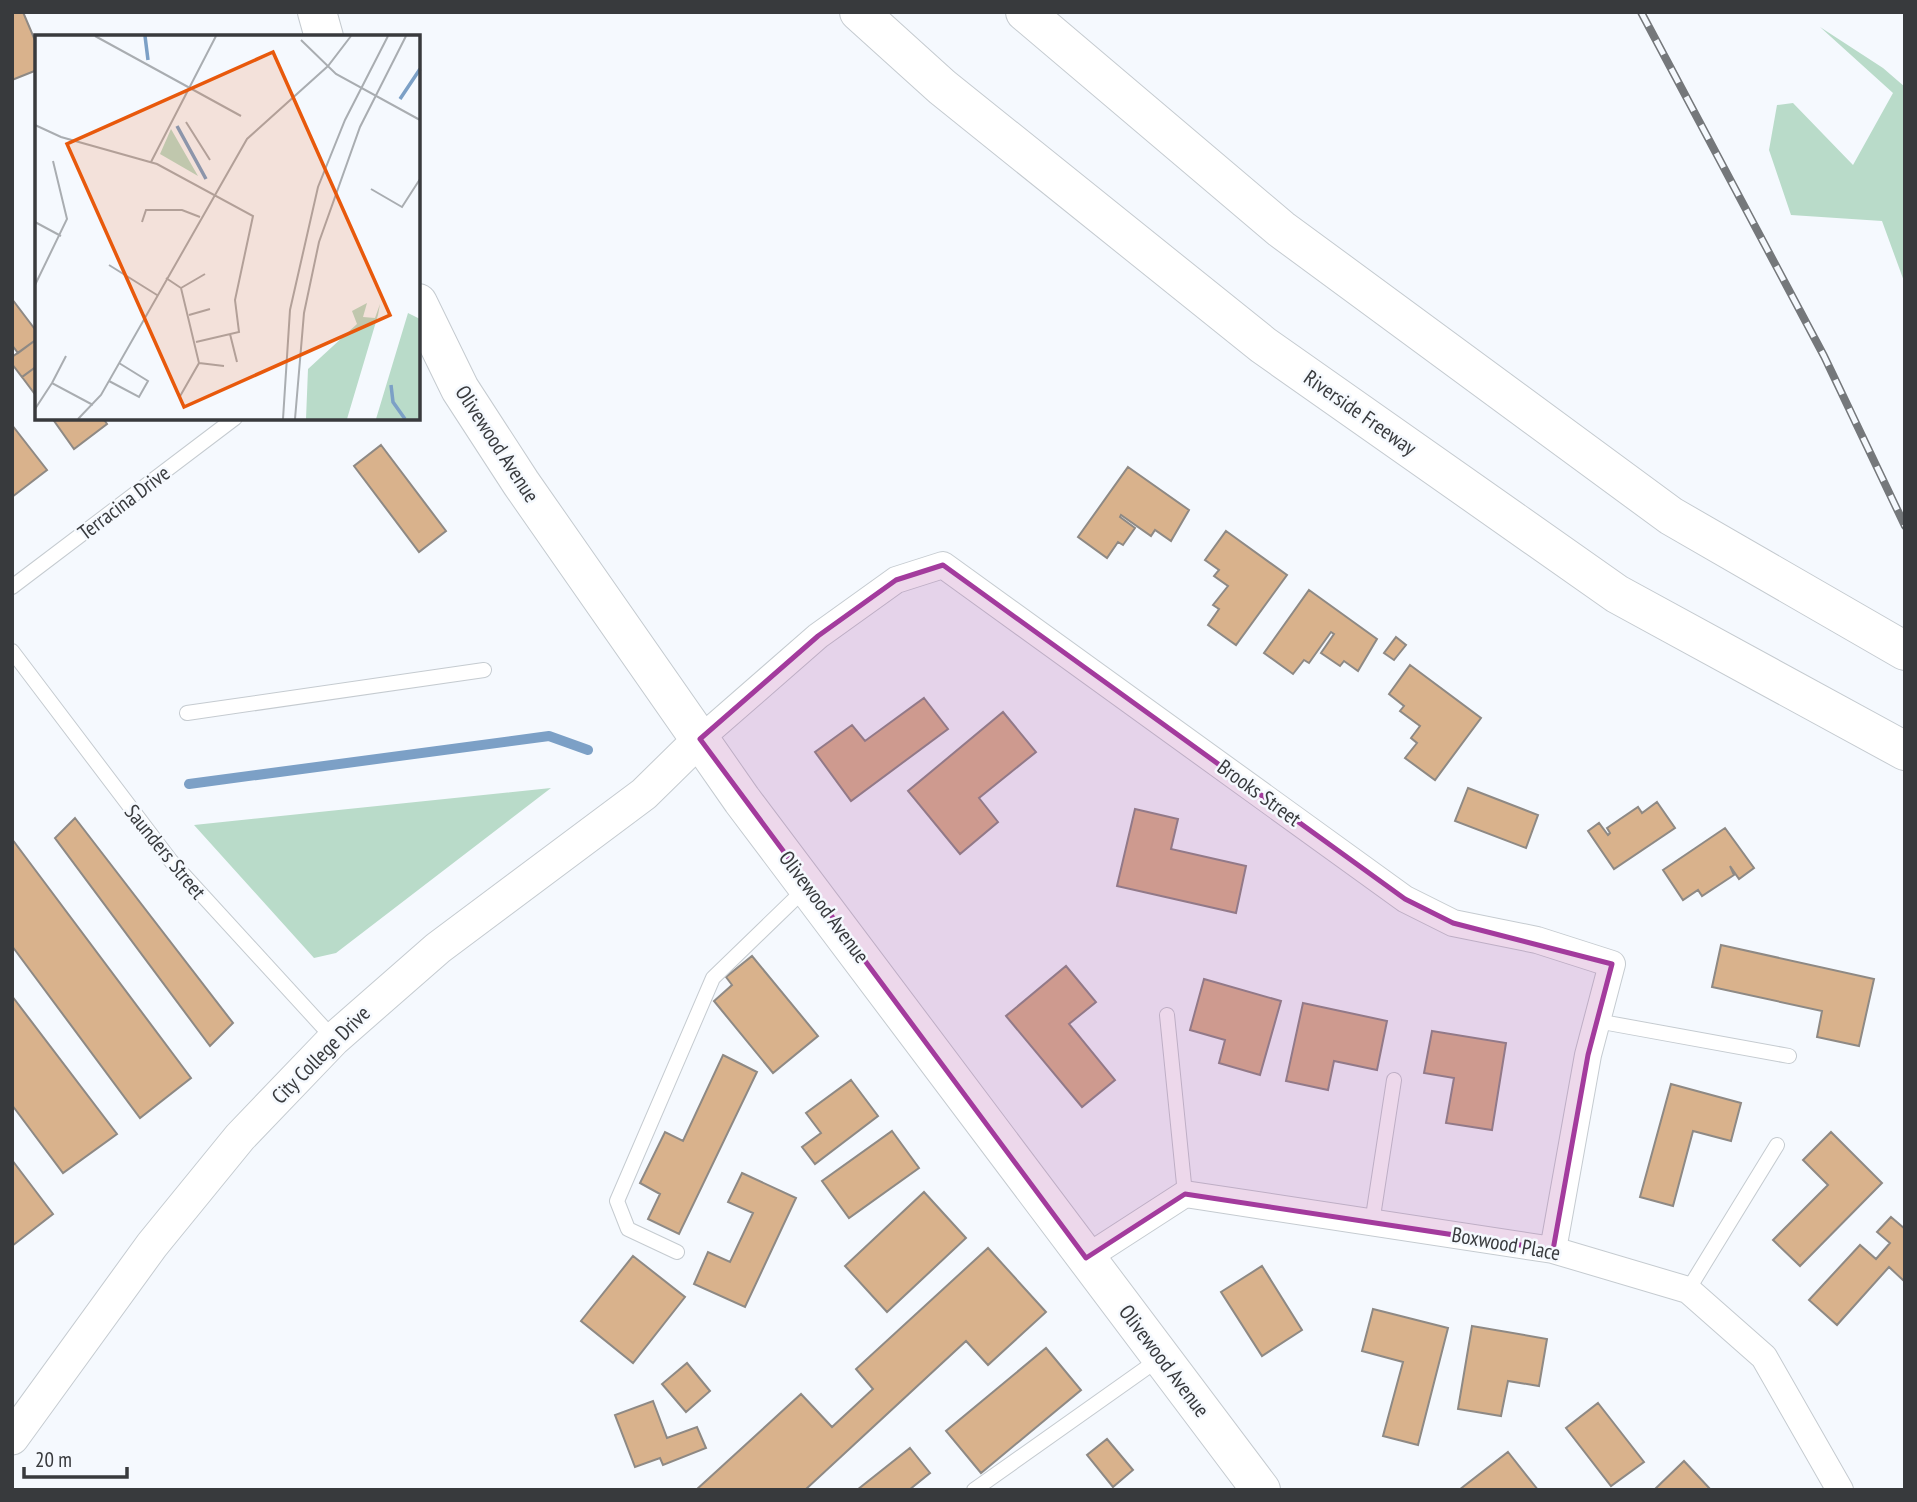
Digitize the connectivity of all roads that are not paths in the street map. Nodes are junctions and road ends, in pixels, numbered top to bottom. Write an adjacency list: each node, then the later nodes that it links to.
1 (317, 12): 4 (main road)
2 (859, 12): 13 (main road, Riverside Freeway)
3 (1025, 12): 9 (main road)
4 (323, 35)
5 (420, 307): 12 (main road, Olivewood Avenue)
6 (232, 420): 7 (lane, Terracina Drive)
7 (12, 587)
8 (12, 651): 17 (lane, Saunders Street)
9 (1905, 651)
10 (484, 670): 11 (lane)
11 (187, 713)
12 (700, 739): 14 (main road, Olivewood Avenue); 16 (street, Brooks Street); 17 (street, City College Drive)
13 (1905, 751)
14 (808, 886): 24 (lane); 25 (main road, Olivewood Avenue)
15 (1167, 1015): 21 (lane)
16 (1598, 1021): 18 (lane); 23 (street, Brooks Street)
17 (334, 1039): 28 (street, City College Drive)
18 (1789, 1056)
19 (1394, 1080): 22 (lane)
20 (1777, 1145): 26 (lane)
21 (1185, 1194): 22 (street, Boxwood Place); 25 (street)
22 (1373, 1223): 23 (street, Boxwood Place)
23 (1553, 1250): 26 (street, Boxwood Place)
24 (677, 1252)
25 (1086, 1258): 27 (main road, Olivewood Avenue)
26 (1688, 1290): 31 (street, Boxwood Place)
27 (1162, 1358): 29 (lane); 30 (main road, Olivewood Avenue)
28 (12, 1438)
29 (974, 1490)
30 (1261, 1490)
31 (1840, 1490)

